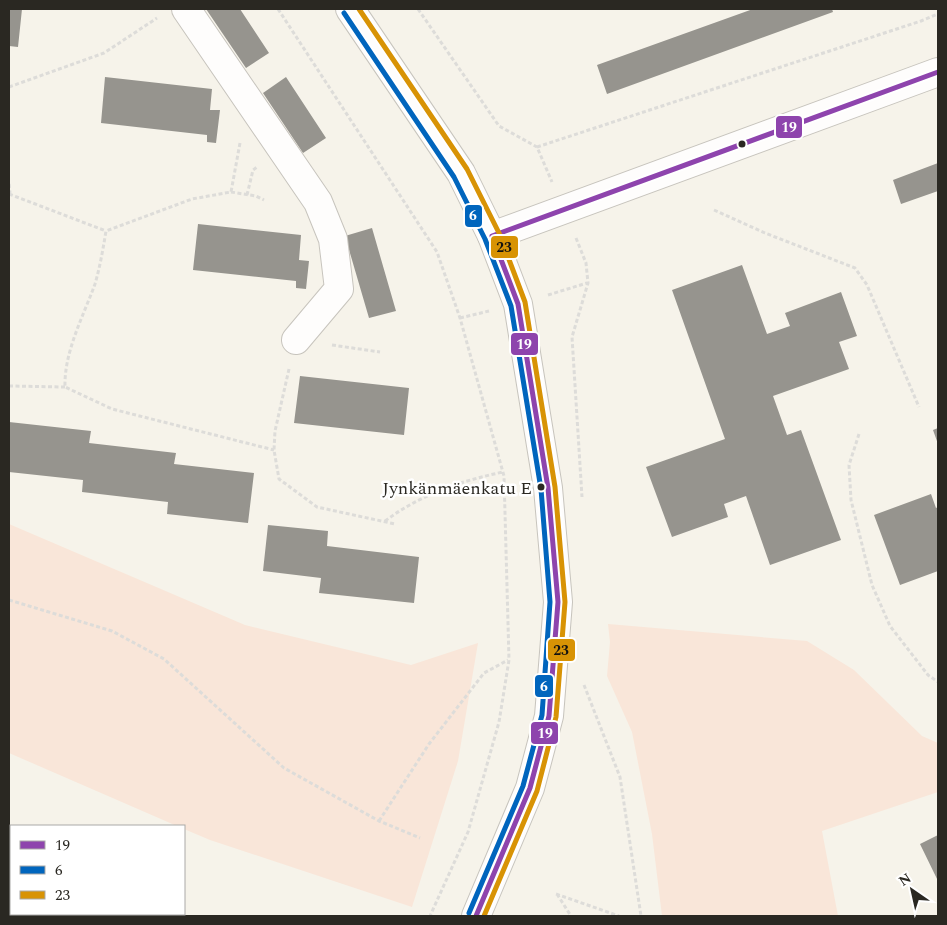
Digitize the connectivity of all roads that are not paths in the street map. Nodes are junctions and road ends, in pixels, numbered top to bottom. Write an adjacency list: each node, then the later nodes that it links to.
1 (350, 9): 4 (main road)
2 (174, 12): 5 (main road)
3 (938, 72): 4 (main road)
4 (492, 236): 6 (main road)
5 (296, 340)
6 (476, 916)

